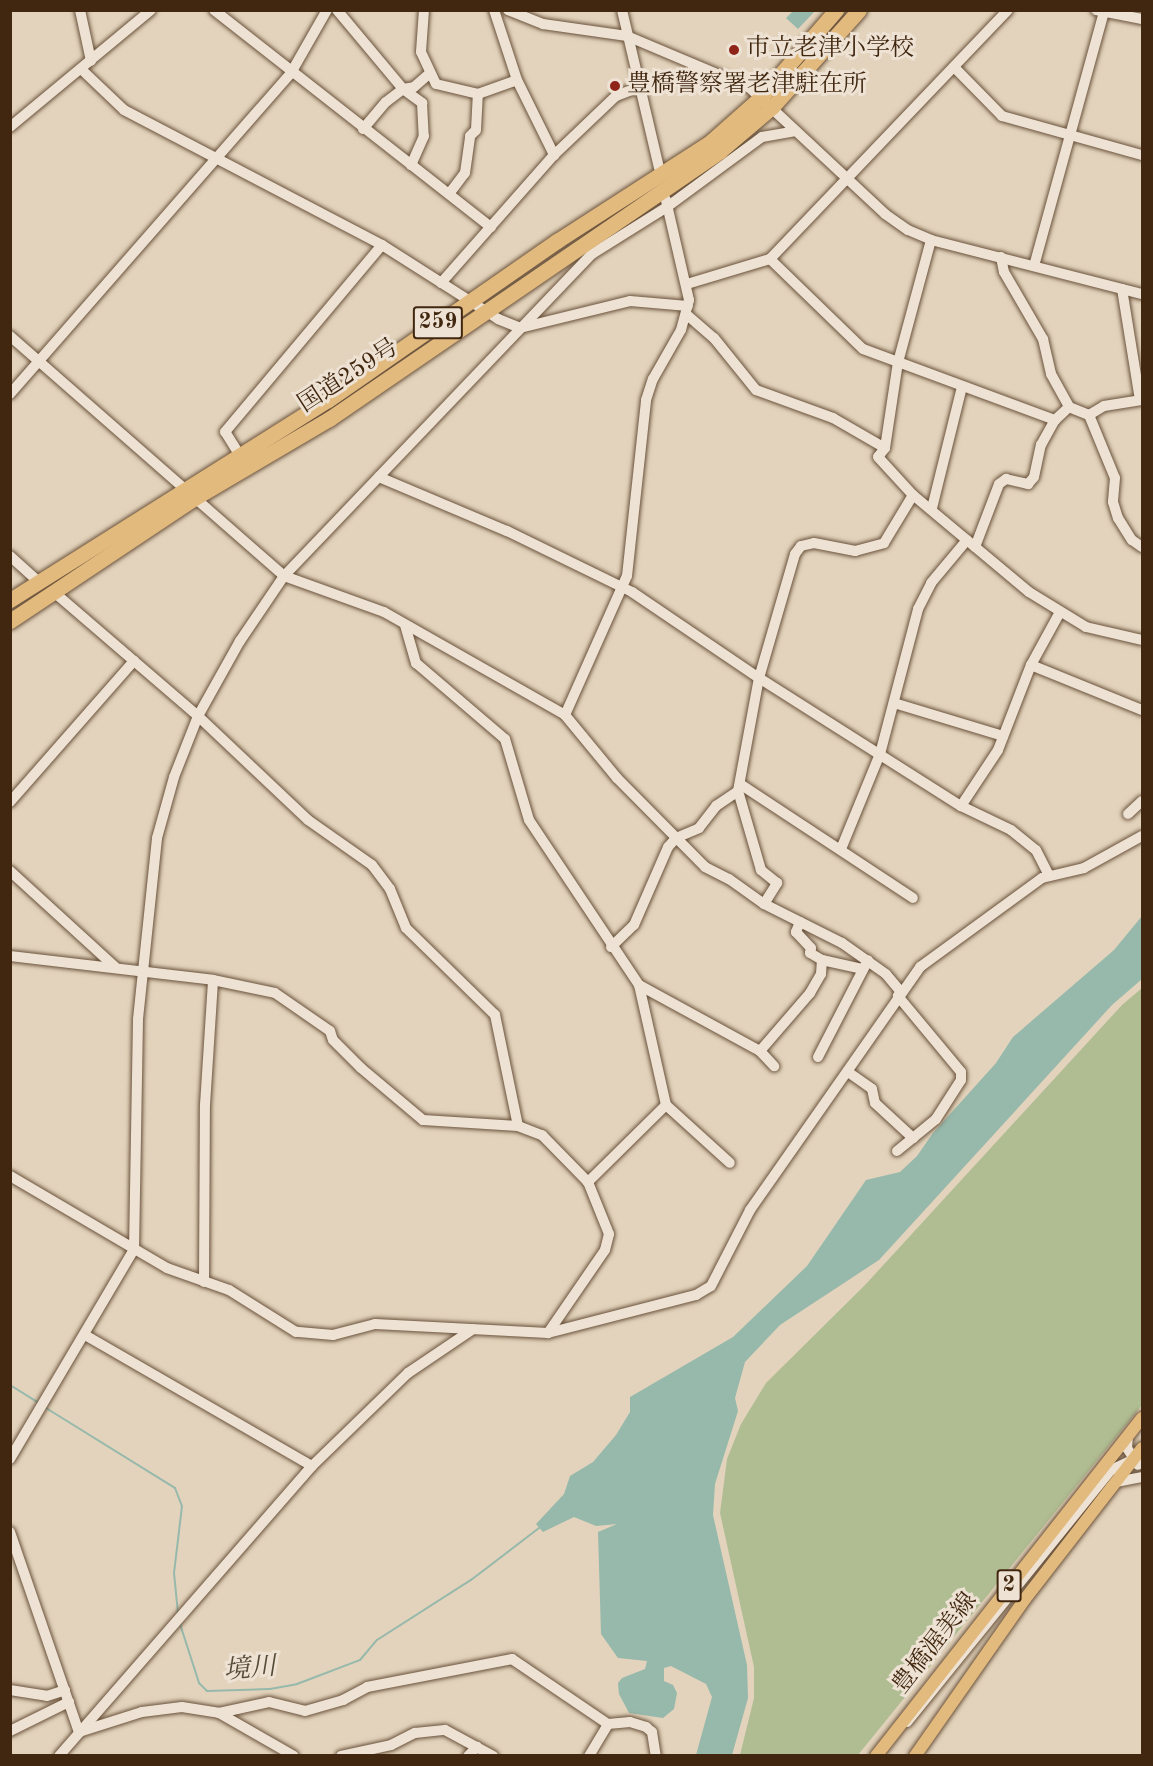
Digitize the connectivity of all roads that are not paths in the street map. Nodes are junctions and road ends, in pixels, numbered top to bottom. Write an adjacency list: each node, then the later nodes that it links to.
1 (80, 10): 16 (street)
2 (151, 10): 16 (street)
3 (214, 10): 19 (street)
4 (327, 10): 19 (street)
5 (337, 10): 23 (street)
6 (424, 10): 20 (street)
7 (494, 10): 21 (street)
8 (508, 10): 15 (street)
9 (622, 10): 15 (street)
10 (836, 10): 25 (highway, 国道259号 / 259)
11 (859, 10): 25 (highway, 国道259号 / 259)
12 (1008, 10): 17 (street)
13 (1100, 11): 14 (street); 29 (street)
14 (1143, 19)
15 (627, 36): 22 (street); 25 (street)
16 (91, 61): 18 (street)
17 (954, 67): 29 (street); 35 (street)
18 (81, 69): 26 (street); 32 (street)
19 (291, 73): 27 (street); 32 (street)
20 (430, 73): 23 (street); 24 (street)
21 (517, 80): 24 (street); 31 (street)
22 (639, 87): 31 (street); 34 (street)
23 (403, 89): 27 (street); 33 (street)
24 (478, 94): 36 (street)
25 (766, 102): 28 (street); 48 (highway, 国道259号 / 259); 50 (highway, 国道259号 / 259)
26 (10, 127)
27 (363, 129): 33 (street)
28 (795, 130): 35 (street); 37 (street)
29 (1071, 136): 30 (street); 43 (street)
30 (1143, 154)
31 (554, 155): 38 (street)
32 (215, 157): 40 (street); 53 (street)
33 (411, 165): 36 (street)
34 (658, 168)
35 (848, 178): 39 (street); 42 (street)
36 (449, 194): 38 (street)
37 (667, 203): 45 (street); 51 (street)
38 (491, 227): 44 (street)
39 (931, 240): 41 (street); 54 (street)
40 (382, 245): 44 (street); 62 (street)
41 (1001, 257): 43 (street); 58 (street)
42 (770, 259): 45 (street); 54 (street)
43 (1034, 266): 46 (street)
44 (441, 283): 48 (street)
45 (687, 284): 49 (street)
46 (1122, 289): 47 (street); 57 (street)
47 (1143, 294)
48 (469, 302): 50 (street); 62 (highway, 国道259号 / 259)
49 (687, 310): 51 (street); 61 (street); 72 (street)
50 (488, 313): 51 (street); 64 (highway, 国道259号 / 259)
51 (520, 328): 63 (street)
52 (10, 336): 53 (street)
53 (39, 360): 56 (street); 64 (street)
54 (898, 362): 55 (street); 61 (street)
55 (962, 387): 60 (street); 66 (street)
56 (10, 393)
57 (1141, 400): 59 (street)
58 (1069, 407): 59 (street); 60 (street)
59 (1089, 415): 68 (street)
60 (1055, 420): 67 (street)
61 (885, 448): 65 (street)
62 (238, 454): 64 (highway, 国道259号 / 259)
63 (379, 477): 70 (street); 72 (street)
64 (188, 494): 70 (street); 71 (highway, 国道259号 / 259); 73 (highway, 国道259号 / 259)
65 (913, 495): 66 (street); 81 (street)
66 (932, 508): 67 (street)
67 (971, 543): 75 (street); 82 (street)
68 (1143, 548)
69 (10, 556): 71 (street)
70 (284, 576): 77 (street); 85 (street)
71 (38, 581): 74 (highway, 国道259号 / 259)
72 (624, 587): 81 (street); 84 (street)
73 (55, 593): 76 (highway, 国道259号 / 259); 79 (street)
74 (10, 600)
75 (1060, 612): 78 (street); 80 (street)
76 (10, 621)
77 (405, 625): 84 (street); 101 (street)
78 (1143, 640)
79 (134, 661): 85 (street); 90 (street)
80 (1031, 665): 83 (street); 86 (street)
81 (759, 678): 87 (street); 88 (street)
82 (894, 703): 86 (street); 87 (street)
83 (1143, 710)
84 (565, 715): 94 (street)
85 (198, 716): 106 (street); 115 (street)
86 (1003, 736): 91 (street)
87 (880, 754): 91 (street); 95 (street)
88 (739, 787): 94 (street); 95 (street); 99 (street)
89 (1143, 801): 92 (street)
90 (10, 802)
91 (961, 806): 97 (street)
92 (1128, 814)
93 (1143, 836): 97 (street)
94 (676, 838): 99 (street); 101 (street)
95 (841, 849): 98 (street)
96 (10, 872): 105 (street)
97 (1049, 876): 109 (street)
98 (913, 898)
99 (764, 904): 100 (street)
100 (800, 922): 103 (street); 104 (street)
101 (611, 947): 108 (street)
102 (10, 956): 105 (street)
103 (822, 960): 104 (street); 110 (street)
104 (866, 964): 109 (street); 111 (street)
105 (116, 967): 106 (street)
106 (143, 971): 107 (street); 121 (street)
107 (213, 980): 115 (street); 122 (street)
108 (639, 985): 110 (street); 114 (street)
109 (899, 994): 113 (street); 116 (street)
110 (760, 1051): 112 (street)
111 (818, 1057)
112 (774, 1066)
113 (848, 1072): 116 (street); 124 (street)
114 (666, 1105): 118 (street); 120 (street)
115 (518, 1126): 120 (street)
116 (913, 1138): 117 (street)
117 (897, 1151)
118 (730, 1163)
119 (10, 1176): 121 (street)
120 (588, 1182): 124 (street)
121 (134, 1249): 122 (street); 125 (street)
122 (204, 1282): 123 (street)
123 (474, 1329): 124 (street); 131 (street)
124 (548, 1334)
125 (85, 1335): 129 (street); 131 (street)
126 (1143, 1418): 127 (main road, 豊橋渥美線 / 2)
127 (1128, 1436): 130 (street); 142 (main road, 豊橋渥美線 / 2)
128 (1143, 1448): 130 (main road, 豊橋渥美線 / 2)
129 (10, 1459)
130 (1139, 1464): 133 (main road, 豊橋渥美線 / 2); 142 (street)
131 (312, 1466): 141 (street)
132 (1143, 1477): 133 (street)
133 (1116, 1482): 154 (main road, 豊橋渥美線 / 2)
134 (11, 1537): 136 (street)
135 (10, 1690): 136 (street)
136 (64, 1690): 137 (street)
137 (69, 1702): 140 (street); 141 (street)
138 (219, 1713): 139 (street); 141 (street); 147 (street)
139 (608, 1724): 151 (street); 152 (street)
140 (10, 1731)
141 (79, 1732): 146 (street)
142 (889, 1737): 153 (main road, 豊橋渥美線 / 2)
143 (477, 1747): 144 (street); 149 (street); 150 (street)
144 (392, 1750): 145 (street)
145 (364, 1754): 148 (street)
146 (59, 1755)
147 (294, 1755)
148 (341, 1755)
149 (468, 1755)
150 (493, 1755)
151 (589, 1755)
152 (656, 1755)
153 (876, 1755)
154 (915, 1755)

